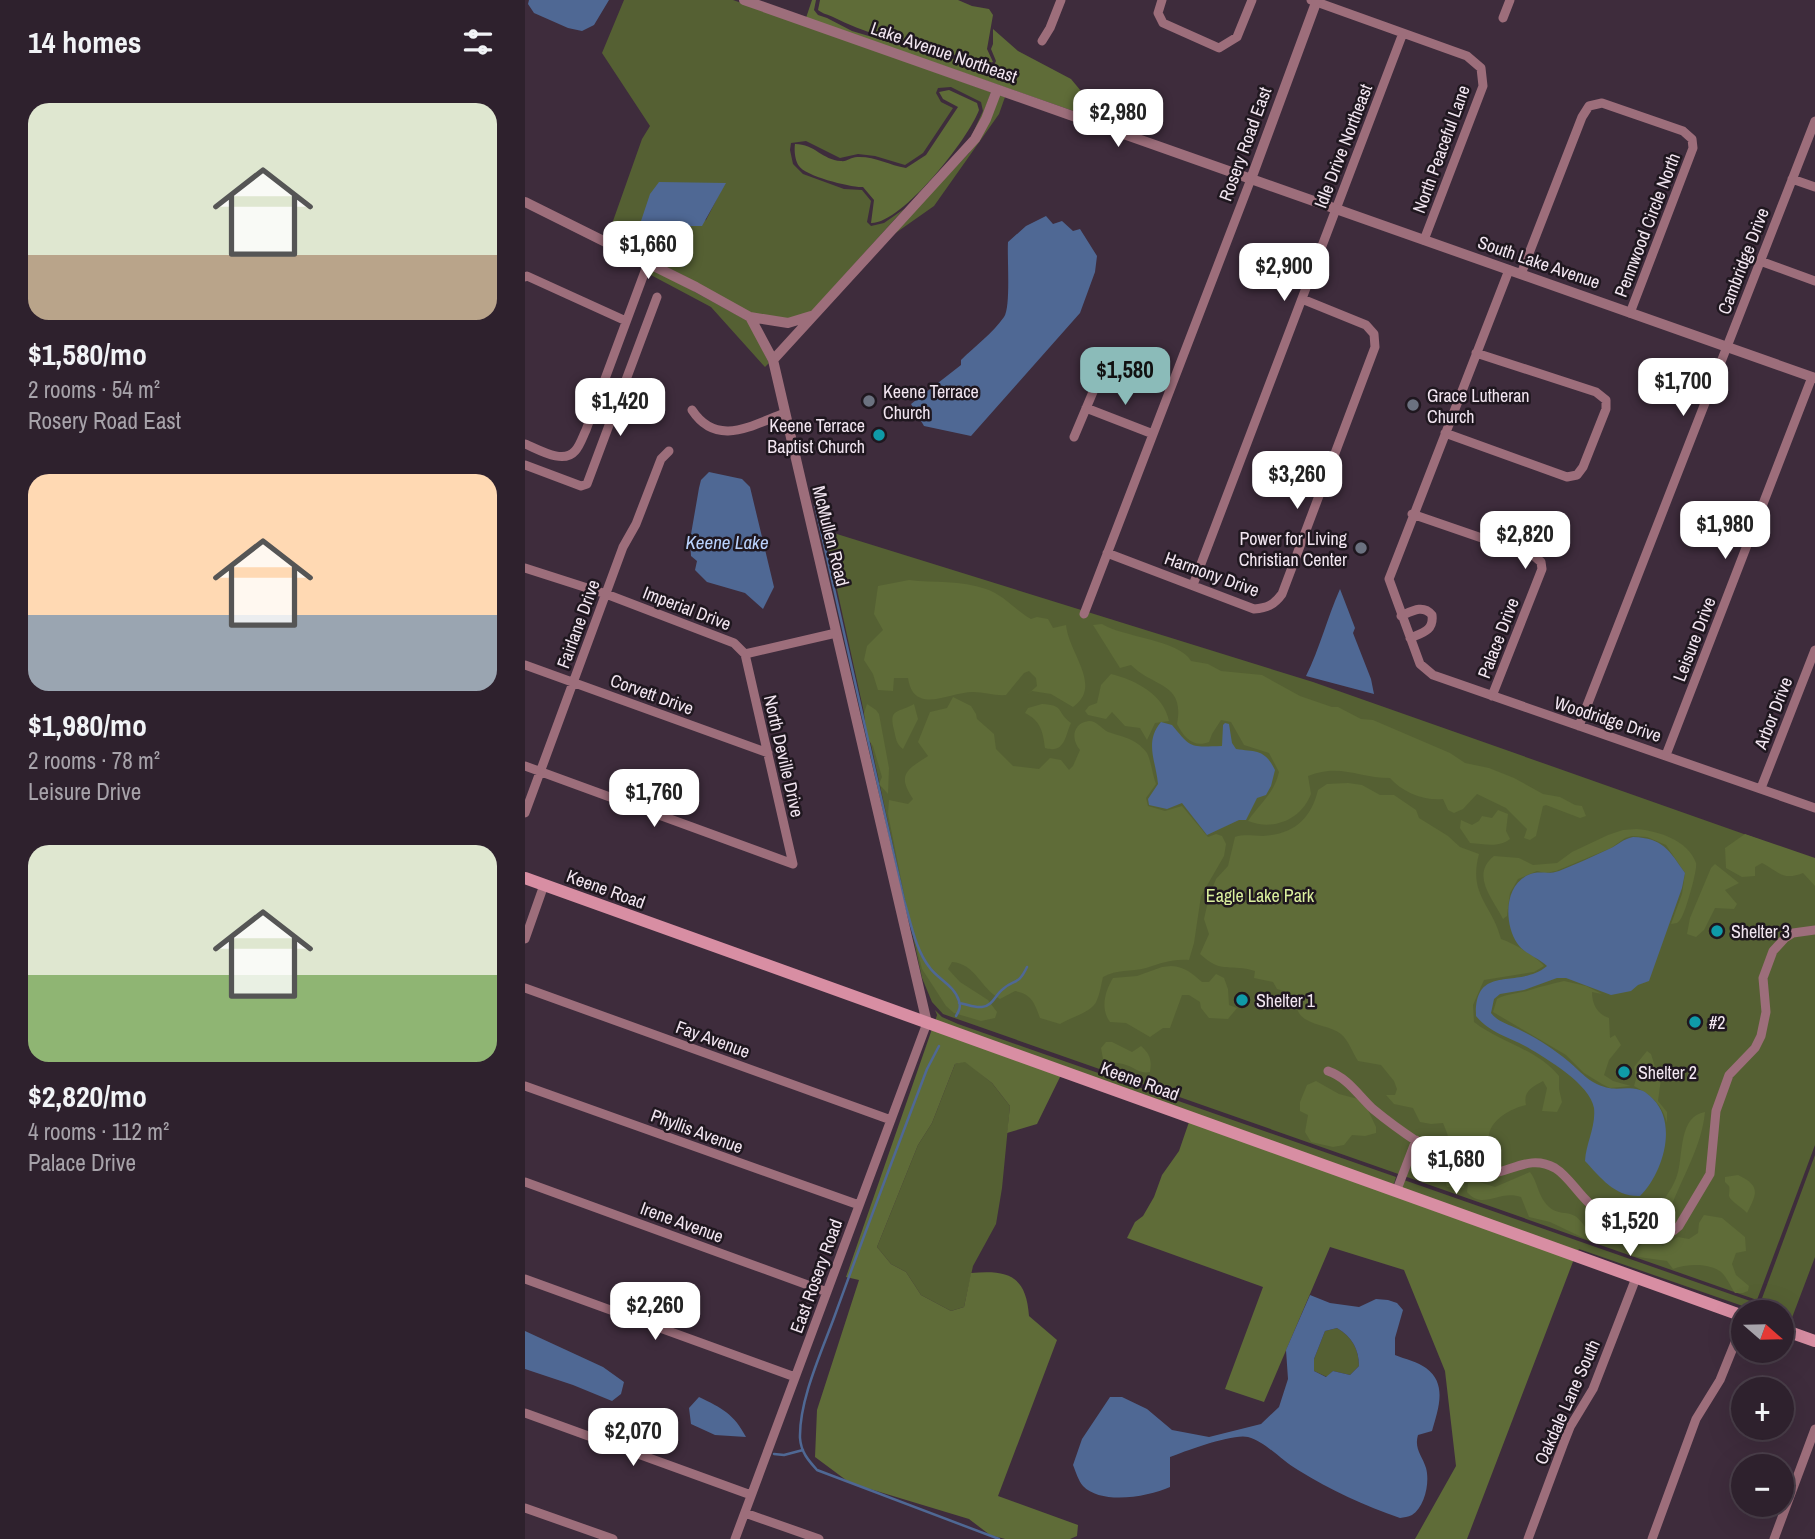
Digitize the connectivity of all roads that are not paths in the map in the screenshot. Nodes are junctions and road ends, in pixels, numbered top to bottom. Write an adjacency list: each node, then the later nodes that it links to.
1 (744, 0): 10 (street, Lake Avenue Northeast)
2 (1061, 0): 9 (street)
3 (1162, 0): 4 (street)
4 (1252, 0)
5 (1510, 0): 7 (street)
6 (1315, 1): 8 (street); 12 (street, Rosery Road East)
7 (1503, 18)
8 (1403, 33): 16 (street, Idle Drive Northeast); 17 (street, North Peaceful Lane)
9 (1042, 41)
10 (997, 90): 12 (street, Lake Avenue Northeast); 27 (street)
11 (1815, 121): 13 (street, Cambridge Drive)
12 (1251, 179): 16 (street, South Lake Avenue); 39 (street, Rosery Road East)
13 (1791, 179): 14 (street); 18 (street, Cambridge Drive)
14 (1815, 187)
15 (525, 202): 19 (street)
16 (1335, 209): 17 (street, South Lake Avenue); 25 (street, Idle Drive Northeast)
17 (1423, 240): 20 (street, South Lake Avenue)
18 (1760, 261): 23 (street); 30 (street, Cambridge Drive)
19 (648, 263): 28 (street); 29 (street)
20 (1509, 270): 21 (street, South Lake Avenue); 31 (street, Woodridge Drive)
21 (1521, 274): 26 (street, South Lake Avenue); 26 (street, Pennwood Circle North)
22 (525, 277): 29 (street)
23 (1815, 281)
24 (657, 298): 43 (street)
25 (1302, 299): 47 (street, Idle Drive Northeast); 47 (street, Harmony Drive)
26 (1630, 313): 30 (street, South Lake Avenue)
27 (814, 315): 28 (street); 32 (street)
28 (750, 317): 32 (street, McMullen Road)
29 (626, 321): 41 (street)
30 (1726, 347): 33 (street, South Lake Avenue); 58 (street, Cambridge Drive)
31 (1476, 353): 38 (street, Woodridge Drive); 38 (street)
32 (773, 360): 37 (street, McMullen Road)
33 (1813, 378): 60 (street, Leisure Drive)
34 (1098, 380): 35 (street)
35 (1086, 408): 39 (street); 40 (street)
36 (692, 410): 37 (street)
37 (785, 413): 51 (street, McMullen Road)
38 (1445, 433): 44 (street, Woodridge Drive)
39 (1153, 434): 45 (street, Rosery Road East)
40 (1074, 437)
41 (525, 444)
42 (669, 451): 48 (street, Fairlane Drive)
43 (525, 465)
44 (1412, 514): 50 (street, Woodridge Drive); 57 (street, Palace Drive)
45 (1107, 553): 47 (street, Harmony Drive); 49 (street, Rosery Road East)
46 (525, 568): 48 (street, Imperial Drive)
47 (1193, 585)
48 (606, 594): 54 (street, Imperial Drive); 56 (street, Fairlane Drive)
49 (1084, 614)
50 (1401, 616): 52 (street, Woodridge Drive); 52 (street)
51 (837, 633): 54 (street); 71 (street, McMullen Road)
52 (1410, 638): 57 (street, Woodridge Drive)
53 (1815, 650): 63 (street, Arbor Drive)
54 (745, 654): 59 (street, North Deville Drive)
55 (525, 665): 56 (street, Corvett Drive)
56 (574, 682): 59 (street, Corvett Drive); 62 (street, Fairlane Drive)
57 (1492, 696): 58 (street, Woodridge Drive)
58 (1579, 726): 60 (street, Woodridge Drive)
59 (768, 753): 62 (street, North Deville Drive)
60 (1666, 755): 63 (street, Woodridge Drive)
61 (525, 766): 62 (street)
62 (541, 772): 65 (street, Fairlane Drive)
63 (1761, 788): 64 (street, Woodridge Drive)
64 (1815, 808)
65 (525, 813)
66 (525, 878): 67 (main road, Keene Road)
67 (544, 886): 69 (street); 71 (main road, Keene Road)
68 (1815, 930): 75 (street)
69 (525, 939)
70 (525, 988): 74 (street, Fay Avenue)
71 (927, 1023): 74 (street, East Rosery Road); 77 (main road, Keene Road)
72 (1328, 1071): 75 (street)
73 (525, 1086): 78 (street, Phyllis Avenue)
74 (891, 1120): 78 (street, East Rosery Road)
75 (1416, 1140): 77 (street)
76 (525, 1182): 81 (street, Irene Avenue)
77 (1395, 1192): 79 (main road, Keene Road)
78 (859, 1205): 81 (street, East Rosery Road)
79 (1636, 1278): 82 (main road, Keene Road); 95 (street, Oakdale Lane South)
80 (525, 1279): 86 (street)
81 (827, 1292): 86 (street, East Rosery Road)
82 (1731, 1311)
83 (1794, 1334): 84 (main road)
84 (1815, 1342)
85 (1731, 1357): 96 (street)
86 (795, 1377): 89 (street, East Rosery Road)
87 (525, 1413): 89 (street)
88 (1815, 1429): 97 (street)
89 (751, 1495): 91 (street, East Rosery Road)
90 (525, 1508): 92 (street)
91 (745, 1513): 93 (street, East Rosery Road); 94 (street)
92 (613, 1539)
93 (735, 1539)
94 (818, 1539)
95 (1528, 1539)
96 (1652, 1539)
97 (1774, 1539)

